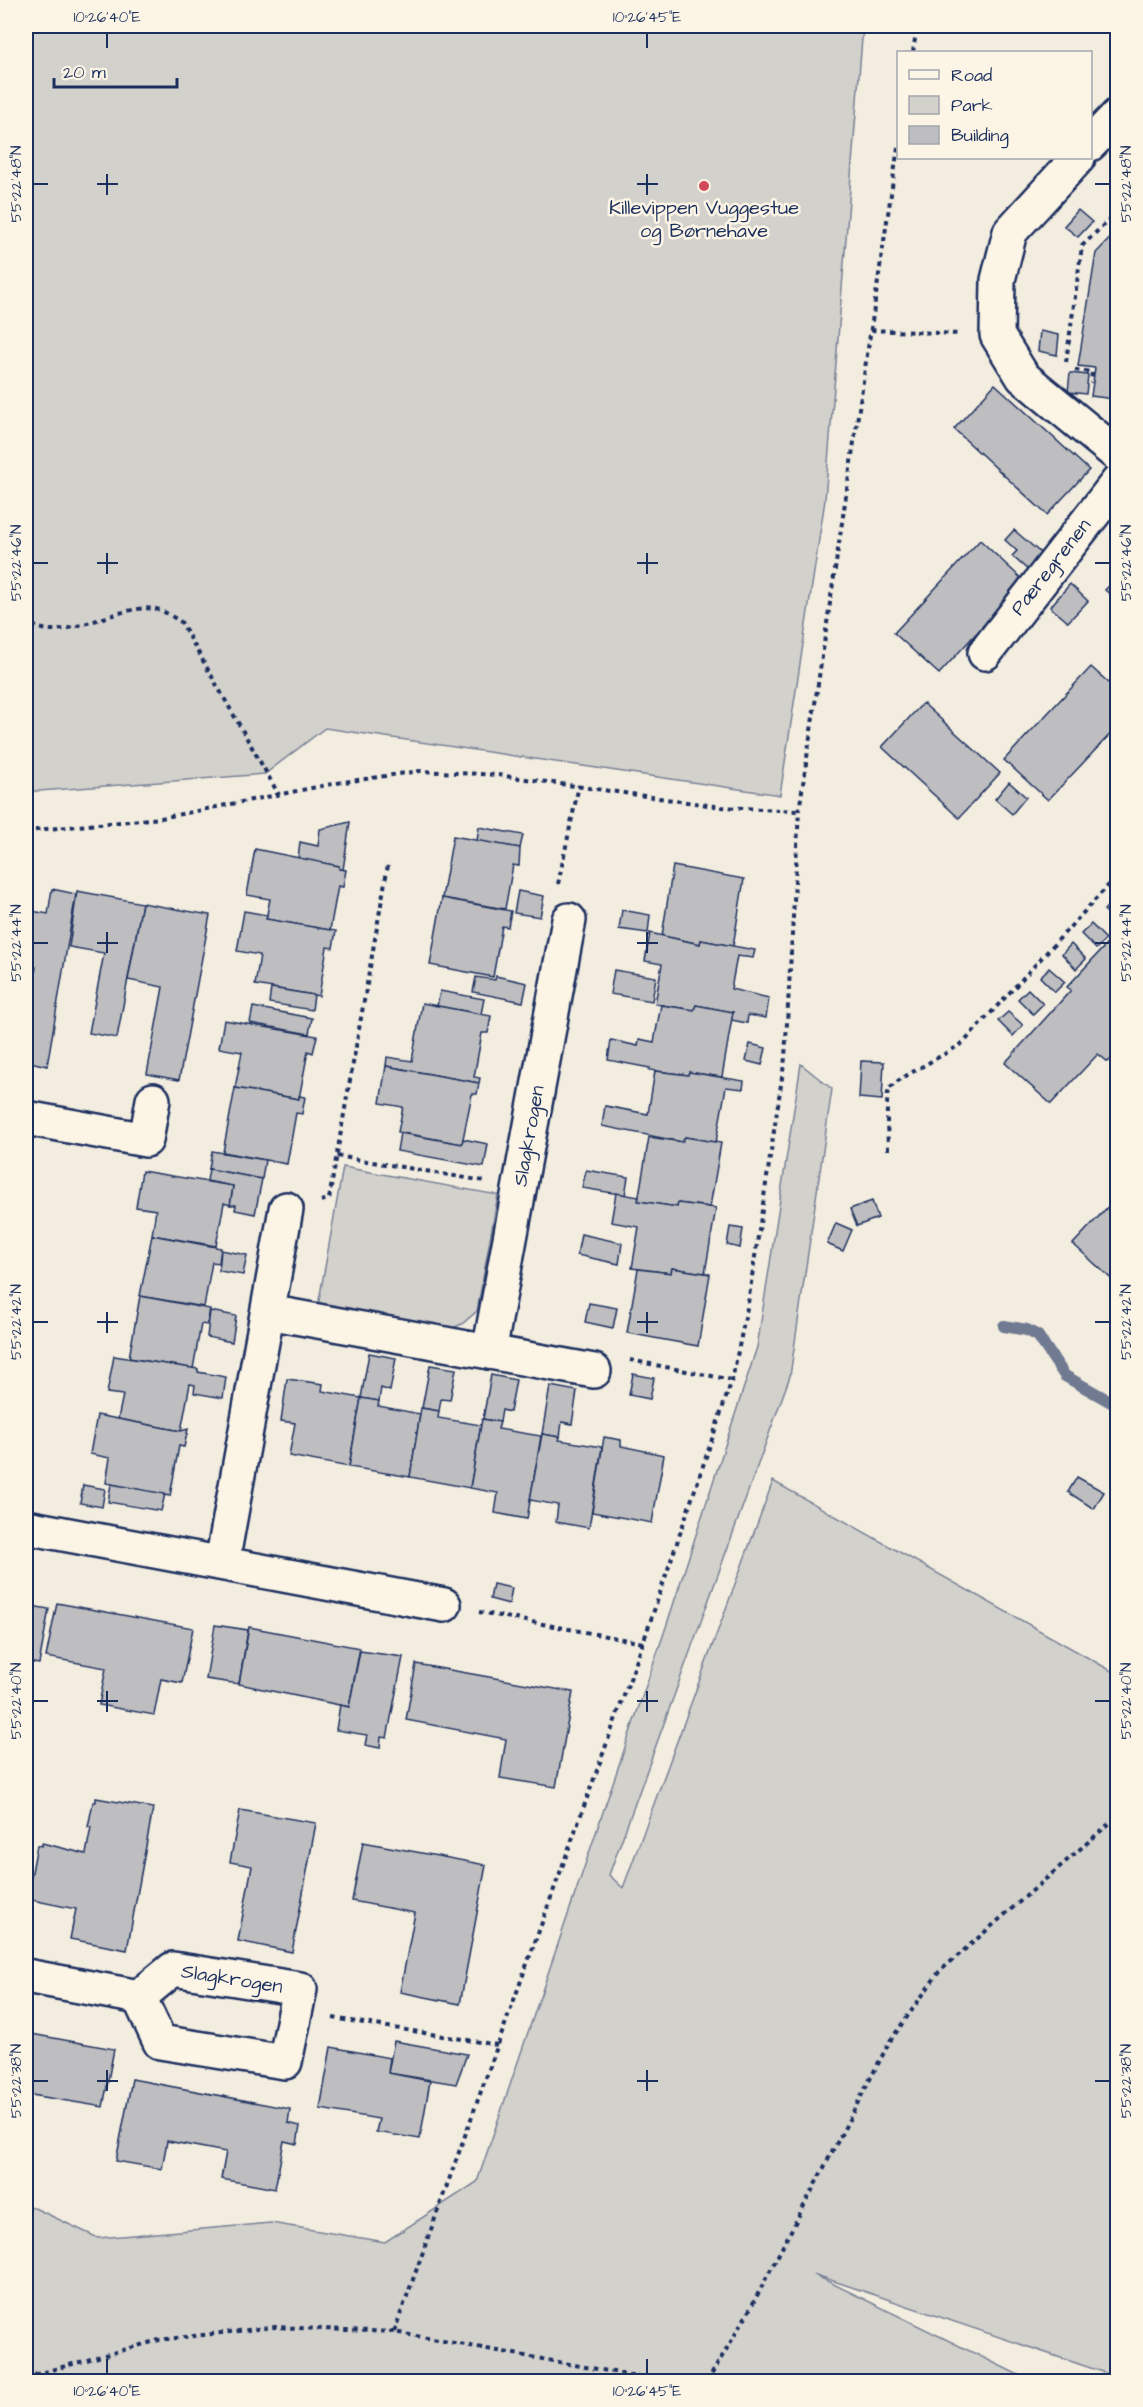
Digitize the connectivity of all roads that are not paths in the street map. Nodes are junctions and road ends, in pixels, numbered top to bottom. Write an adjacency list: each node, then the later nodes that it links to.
1 (1118, 115): 2 (street)
2 (1092, 142)
3 (1077, 159): 4 (street)
4 (1118, 455)
5 (1118, 482): 6 (street, Pæregrenen)
6 (985, 653)
7 (569, 920): 12 (street, Slagkrogen)
8 (153, 1100): 9 (street)
9 (26, 1118)
10 (286, 1209): 11 (street)
11 (268, 1312): 12 (street); 15 (street)
12 (489, 1352): 13 (street)
13 (594, 1371)
14 (26, 1527): 15 (street)
15 (222, 1563): 16 (street)
16 (444, 1605)
17 (26, 1976): 18 (street)
18 (139, 1997): 18 (street, Slagkrogen)

